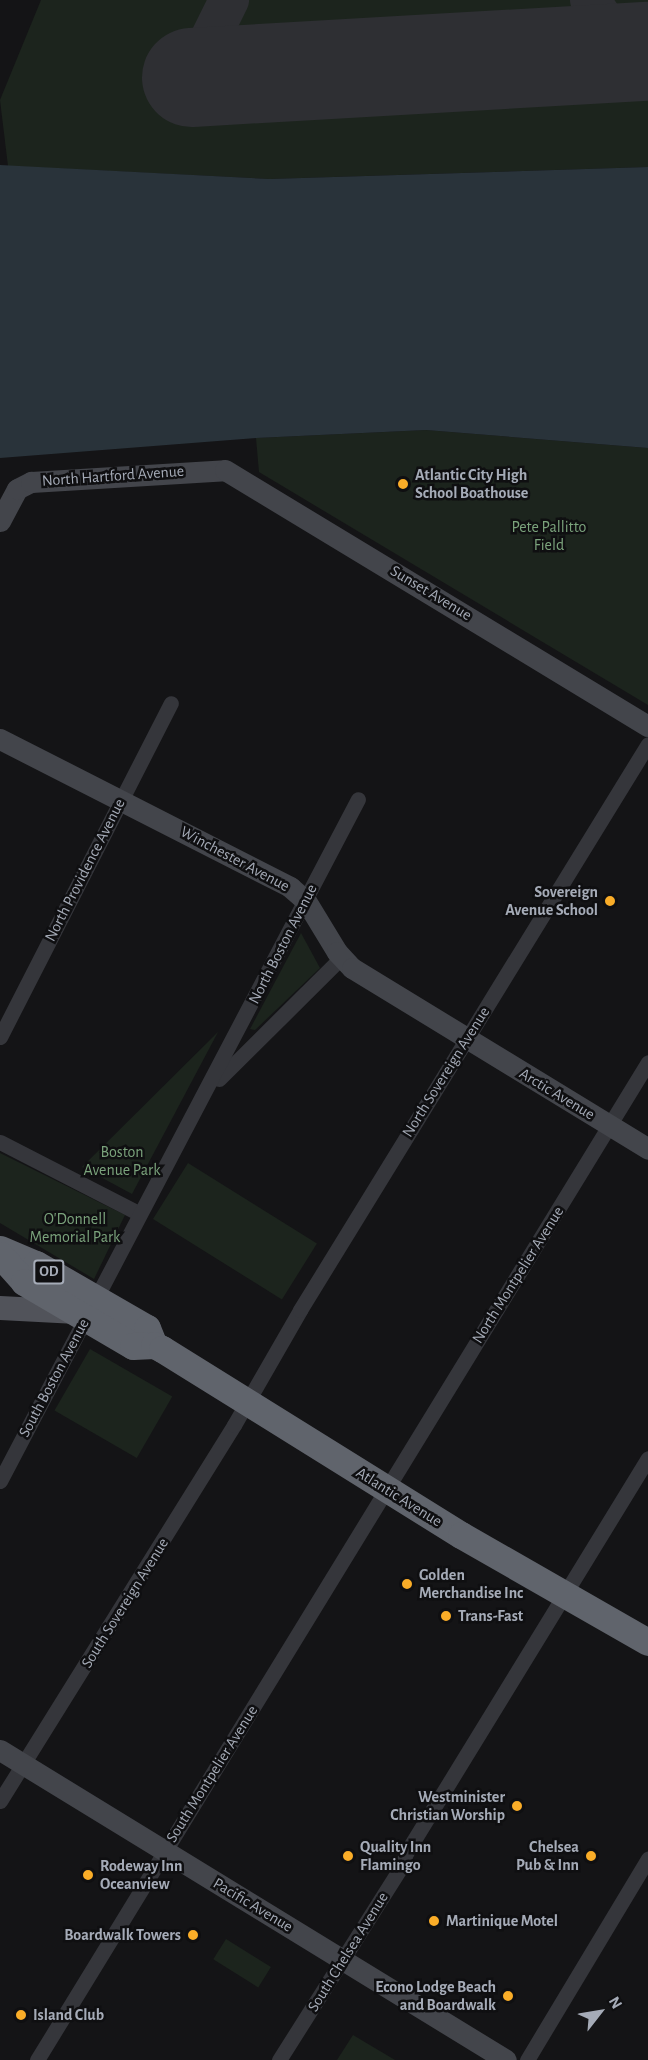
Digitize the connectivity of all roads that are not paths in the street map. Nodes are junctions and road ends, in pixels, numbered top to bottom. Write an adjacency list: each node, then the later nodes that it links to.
1 (211, 469): 2 (street, North Hartford Avenue); 4 (street, Sunset Avenue)
2 (0, 521)
3 (171, 703): 8 (street, North Providence Avenue)
4 (648, 726)
5 (0, 739): 8 (street, Winchester Avenue)
6 (648, 744): 12 (street, North Sovereign Avenue)
7 (358, 799): 9 (street, North Boston Avenue)
8 (121, 800): 9 (street, Winchester Avenue); 11 (street, North Providence Avenue)
9 (306, 901): 10 (street, Winchester Avenue); 14 (street, North Boston Avenue)
10 (341, 958): 12 (street, Winchester Avenue); 14 (street, North Boston Avenue)
11 (0, 1037)
12 (467, 1039): 15 (street, Arctic Avenue); 23 (street, North Sovereign Avenue)
13 (648, 1062): 15 (street, North Montpelier Avenue)
14 (208, 1090): 18 (street, North Boston Avenue)
15 (609, 1126): 17 (street, Arctic Avenue); 26 (street, North Montpelier Avenue)
16 (0, 1142): 18 (street)
17 (648, 1149)
18 (140, 1214): 22 (street, North Boston Avenue)
19 (0, 1250): 22 (highway, OD)
20 (0, 1255): 22 (highway, OD)
21 (0, 1308): 22 (main road, Atlantic Avenue)
22 (88, 1309): 23 (highway, Atlantic Avenue / OD); 25 (street, South Boston Avenue)
23 (246, 1402): 26 (highway, Atlantic Avenue / OD); 30 (street, South Sovereign Avenue)
24 (648, 1458): 27 (street, South Chelsea Avenue)
25 (0, 1480)
26 (387, 1488): 27 (highway, Atlantic Avenue / OD); 32 (street, South Montpelier Avenue)
27 (565, 1598): 28 (highway, Atlantic Avenue / OD); 34 (street, South Chelsea Avenue)
28 (648, 1642)
29 (0, 1750): 30 (street, Pacific Avenue)
30 (24, 1765): 31 (street, South Sovereign Avenue); 32 (street, Pacific Avenue)
31 (0, 1801)
32 (165, 1852): 34 (street, Pacific Avenue); 35 (street, South Montpelier Avenue)
33 (648, 1859): 38 (street)
34 (343, 1960): 36 (street, South Chelsea Avenue); 37 (street, Pacific Avenue)
35 (37, 2060)
36 (279, 2060)
37 (506, 2060)
38 (527, 2060)

